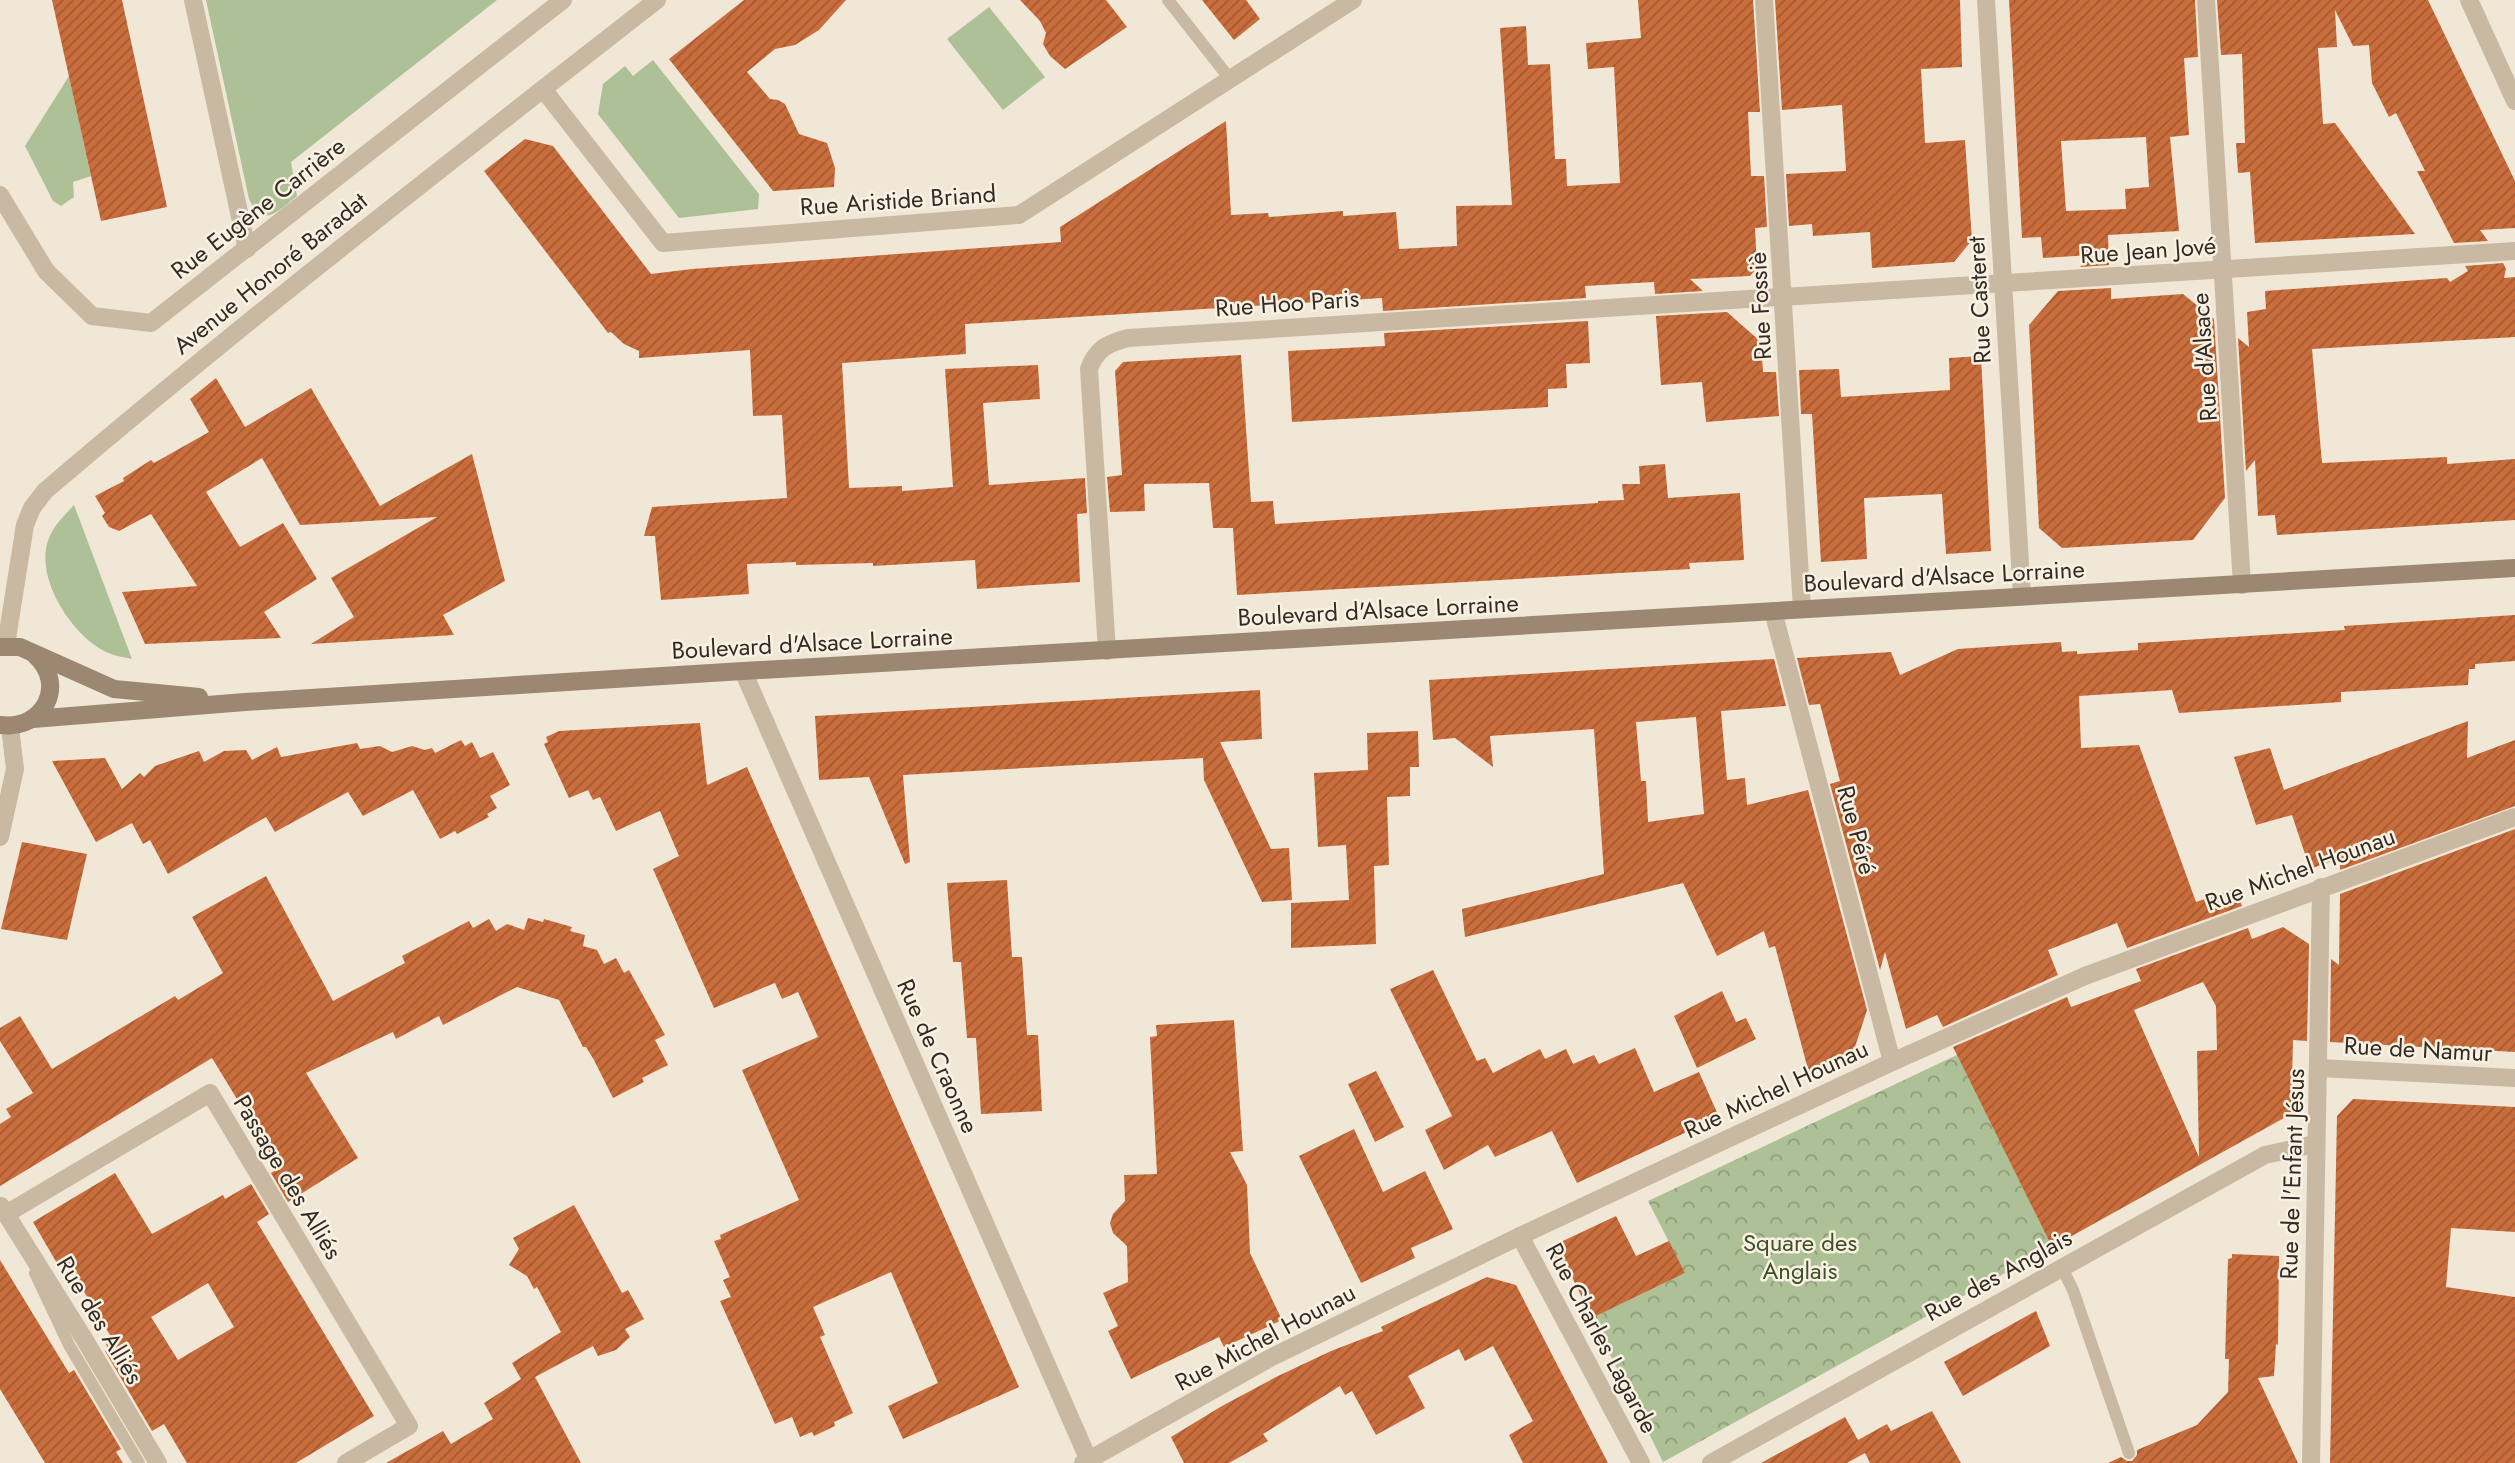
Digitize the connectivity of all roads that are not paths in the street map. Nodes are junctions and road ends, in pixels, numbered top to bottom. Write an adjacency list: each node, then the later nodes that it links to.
1 (193, 0): 14 (street)
2 (563, 0): 14 (street, Rue Eugène Carrière)
3 (657, 0): 11 (street, Avenue Honoré Baradat)
4 (1168, 0): 10 (lane)
5 (1353, 0): 10 (street, Rue Aristide Briand)
6 (1764, 0): 18 (street, Rue Fossiè)
7 (1986, 0): 17 (street, Rue Casteret)
8 (2206, 0): 16 (street, Rue d'Alsace)
9 (2469, 0): 12 (street)
10 (1230, 79): 11 (street, Rue Aristide Briand)
11 (543, 89): 24 (street, Avenue Honoré Baradat)
12 (2515, 101)
13 (0, 195): 14 (street, Rue Eugène Carrière)
14 (247, 249)
15 (2515, 251): 16 (street, Rue Jean Jové)
16 (2222, 269): 17 (street, Rue Jean Jové); 20 (street, Rue d'Alsace)
17 (2003, 284): 18 (street, Rue Jean Jové); 21 (street, Rue Casteret)
18 (1784, 297): 22 (street, Rue Fossiè); 25 (street, Rue Hoo Paris)
19 (2515, 568): 20 (main road, Boulevard d'Alsace Lorraine)
20 (2242, 585): 21 (main road, Boulevard d'Alsace Lorraine)
21 (2022, 596): 22 (main road, Boulevard d'Alsace Lorraine)
22 (1802, 608): 23 (main road, Boulevard d'Alsace Lorraine)
23 (1773, 611): 25 (main road, Boulevard d'Alsace Lorraine); 34 (street, Rue Péré)
24 (3, 646): 26 (main road, Boulevard d'Alsace Lorraine)
25 (1107, 651): 27 (main road, Boulevard d'Alsace Lorraine)
26 (33, 653): 28 (main road, Boulevard d'Alsace Lorraine); 29 (main road)
27 (743, 671): 28 (main road, Boulevard d'Alsace Lorraine); 42 (street, Rue de Craonne)
28 (245, 702): 29 (main road, Boulevard d'Alsace Lorraine)
29 (33, 719): 30 (main road, Boulevard d'Alsace Lorraine)
30 (5, 726): 32 (street)
31 (2515, 817): 33 (street, Rue Michel Hounau)
32 (0, 837)
33 (2321, 887): 34 (street, Rue Michel Hounau); 35 (street, Rue de l'Enfant Jésus)
34 (1892, 1062): 39 (street, Rue Michel Hounau)
35 (2319, 1068): 36 (street, Rue de Namur); 37 (street, Rue de l'Enfant Jésus)
36 (2515, 1078)
37 (2315, 1144): 40 (street, Rue des Anglais); 48 (street, Rue de l'Enfant Jésus)
38 (3, 1209): 43 (lane); 44 (street, Rue des Alliés); 45 (street, Passage des Alliés)
39 (1520, 1236): 42 (street, Rue Michel Hounau); 46 (street, Rue Charles Lagarde)
40 (2062, 1268): 41 (lane); 47 (street, Rue des Anglais)
41 (2129, 1453)
42 (1087, 1462)
43 (139, 1463)
44 (158, 1463)
45 (346, 1463)
46 (1641, 1463)
47 (1711, 1463)
48 (2311, 1463)

